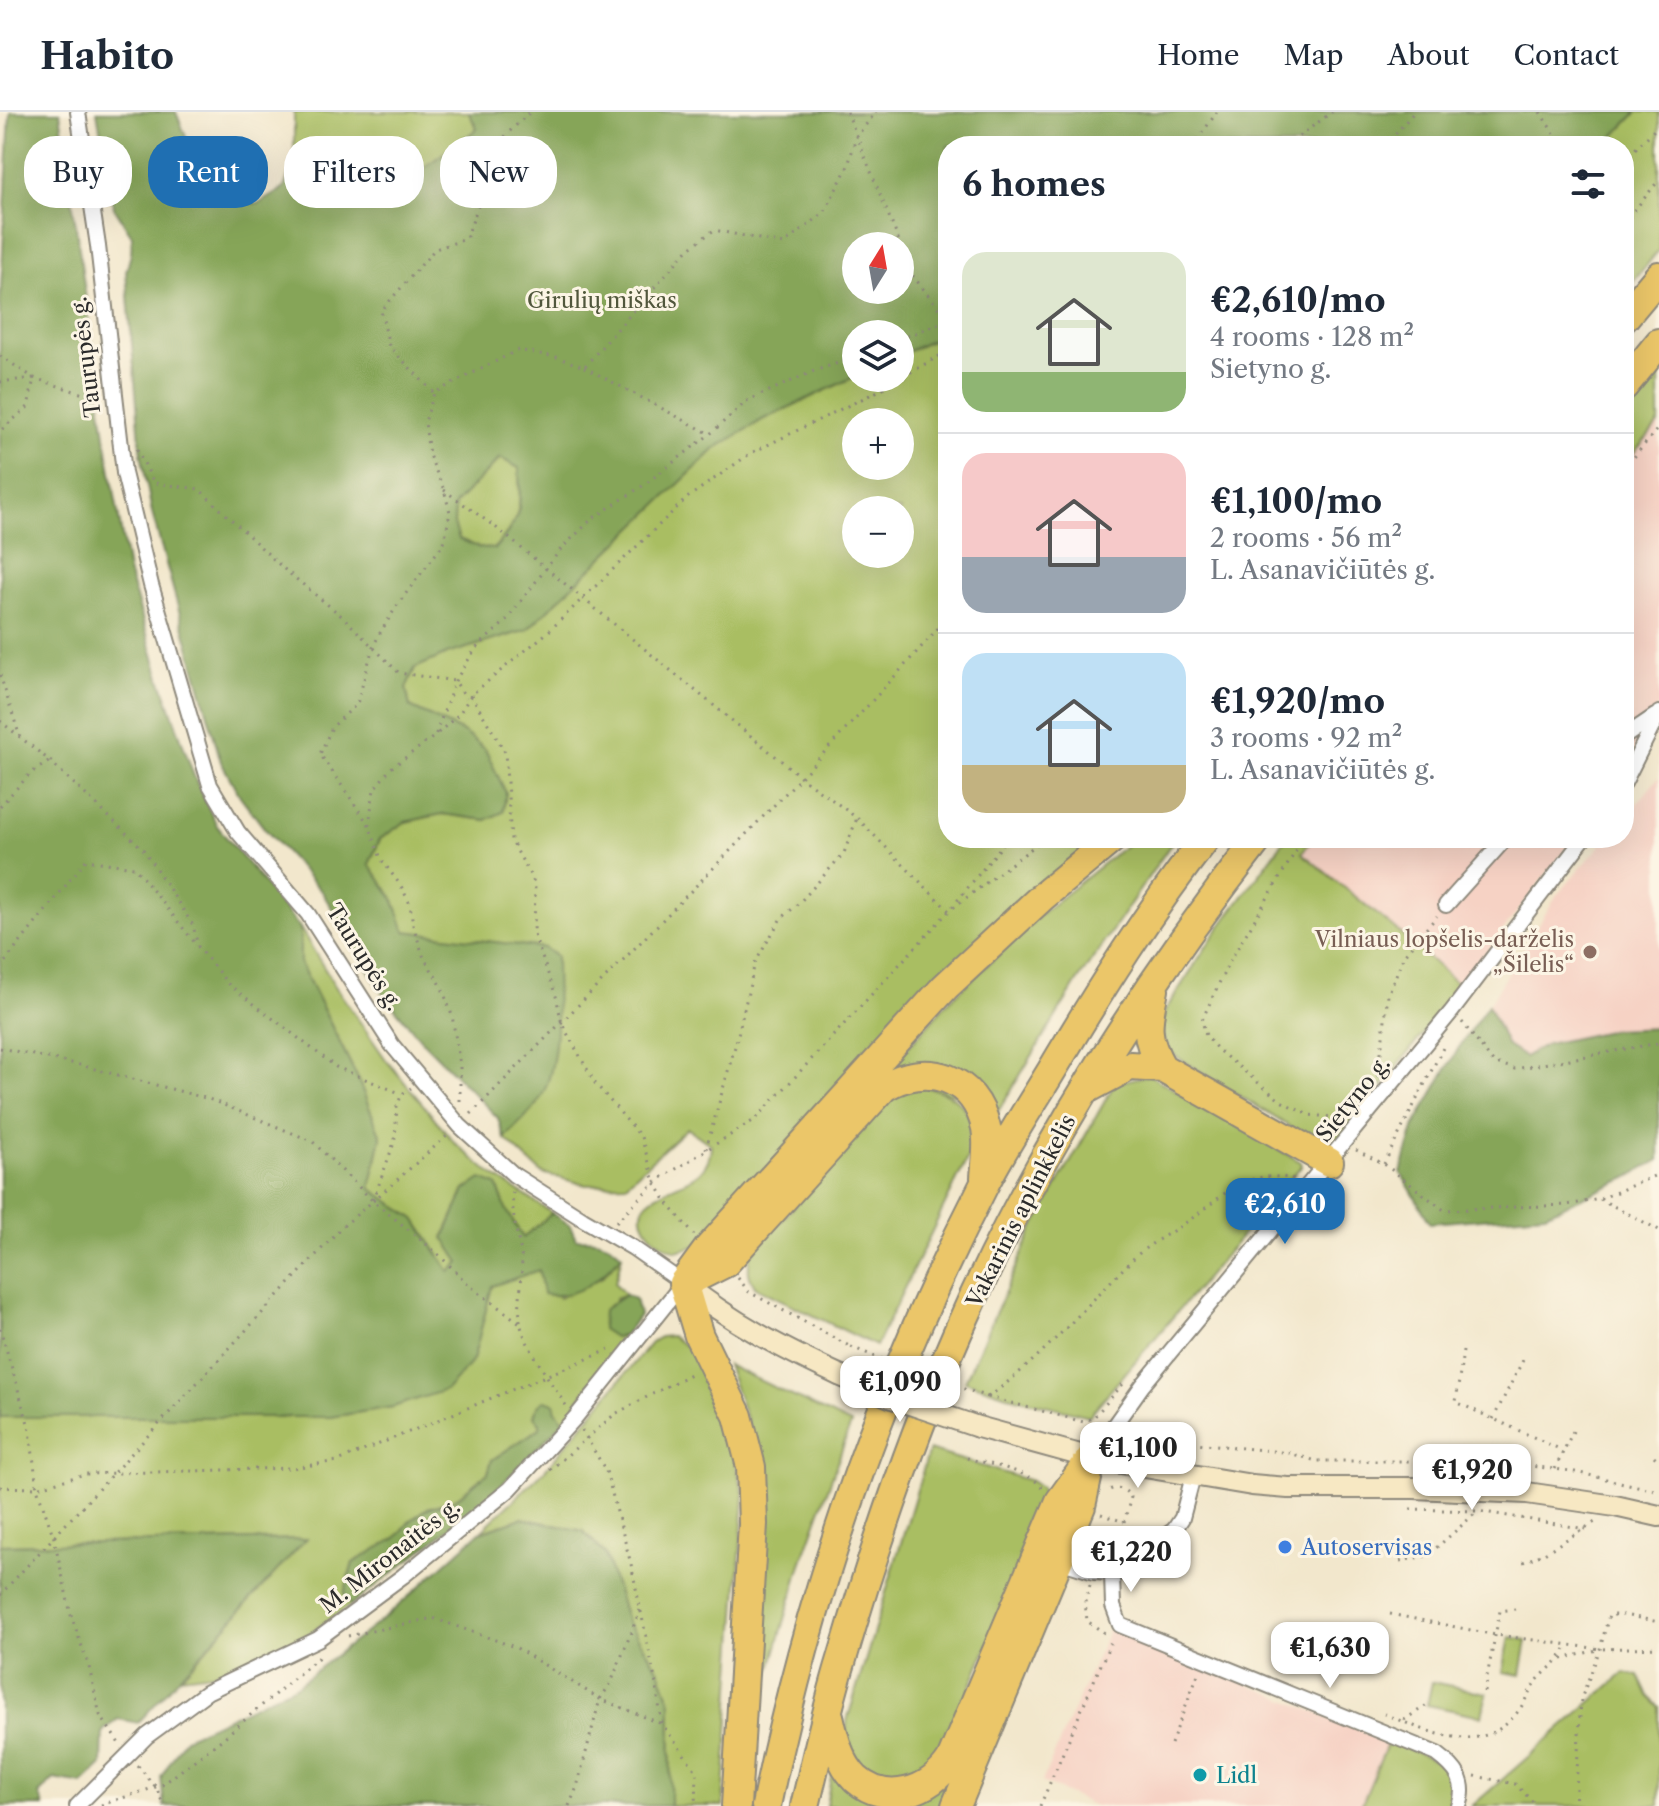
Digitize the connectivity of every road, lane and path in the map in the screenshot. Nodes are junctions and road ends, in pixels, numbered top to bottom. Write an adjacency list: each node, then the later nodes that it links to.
1 (78, 112): 32 (street, Taurupės g.)
2 (530, 112): 31 (path)
3 (847, 112): 14 (path)
4 (876, 112): 14 (path)
5 (1217, 112): 10 (path)
6 (1332, 112): 11 (path)
7 (1414, 112): 12 (path)
8 (1540, 112): 13 (path)
9 (1659, 125): 15 (path)
10 (1200, 136)
11 (1300, 136)
12 (1394, 136)
13 (1556, 136)
14 (856, 137): 20 (path); 27 (path)
15 (1634, 150)
16 (1659, 180): 17 (path)
17 (1634, 211)
18 (1659, 276): 19 (highway)
19 (1634, 306)
20 (938, 307)
21 (938, 324): 22 (path)
22 (914, 333)
23 (1659, 343): 28 (highway)
24 (0, 356): 29 (path)
25 (938, 357): 40 (path)
26 (842, 362): 35 (path)
27 (584, 367): 31 (path); 35 (path)
28 (1634, 374)
29 (34, 378): 30 (path); 32 (path); 34 (path)
30 (0, 382)
31 (434, 393): 38 (path)
32 (115, 404): 77 (street, Taurupės g.)
33 (1659, 427): 37 (path)
34 (0, 431)
35 (710, 434): 39 (path)
36 (135, 444): 42 (path)
37 (1634, 457)
38 (444, 490): 39 (path); 42 (path)
39 (546, 568): 40 (path); 44 (path)
40 (585, 598): 45 (path); 54 (path)
41 (938, 628): 54 (path)
42 (373, 647): 44 (path); 57 (path)
43 (0, 675): 50 (path)
44 (455, 681): 46 (path); 51 (path)
45 (471, 695): 46 (path); 72 (path)
46 (467, 700): 51 (path)
47 (1657, 714): 49 (street); 53 (street)
48 (0, 721): 50 (path)
49 (1634, 730)
50 (19, 734): 52 (path)
51 (435, 736): 57 (path)
52 (50, 761): 55 (path); 68 (path)
53 (1634, 762)
54 (801, 777): 56 (path); 72 (path)
55 (0, 806)
56 (857, 818): 67 (path); 83 (path)
57 (369, 825): 82 (path)
58 (1000, 848): 67 (path)
59 (1032, 848): 67 (path)
60 (1101, 848): 95 (highway)
61 (1199, 848): 90 (highway, Vakarinis aplinkkelis)
62 (1252, 848): 70 (highway, Vakarinis aplinkkelis)
63 (1299, 848): 81 (path)
64 (1497, 848): 66 (street)
65 (1576, 848): 71 (street, Sietyno g.)
66 (1446, 905): 80 (path)
67 (949, 911): 83 (path)
68 (198, 947): 69 (path); 79 (path)
69 (0, 968)
70 (1157, 975): 76 (highway); 78 (highway, Vakarinis aplinkkelis)
71 (1452, 1011): 73 (path); 80 (street, Sietyno g.)
72 (562, 1024): 82 (path); 89 (path)
73 (1659, 1043)
74 (1444, 1046): 85 (path)
75 (0, 1048): 92 (path)
76 (1162, 1068): 78 (highway); 84 (highway)
77 (421, 1082): 79 (path); 82 (street, Taurupės g.)
78 (1084, 1091): 151 (highway, Vakarinis aplinkkelis)
79 (402, 1094): 92 (path)
80 (1376, 1105): 81 (street, Sietyno g.)
81 (1365, 1119): 84 (street, Sietyno g.)
82 (460, 1126): 87 (street, Taurupės g.); 92 (path)
83 (705, 1151): 89 (path)
84 (1337, 1153): 85 (path); 113 (street, Sietyno g.)
85 (1384, 1164): 91 (path)
86 (1659, 1174): 91 (path)
87 (514, 1175): 94 (street, Taurupės g.); 97 (path)
88 (1295, 1179): 104 (path)
89 (655, 1182): 94 (path); 95 (path)
90 (985, 1183): 95 (highway); 163 (highway, Vakarinis aplinkkelis)
91 (1600, 1199): 93 (path)
92 (373, 1201): 97 (path); 116 (path)
93 (1659, 1230)
94 (607, 1233): 96 (street, Taurupės g.)
95 (716, 1256): 96 (highway); 104 (path, bridge)
96 (683, 1283): 99 (street, M. Mironaitės g.); 102 (highway); 113 (main road, Taurupės g., bridge)
97 (520, 1323): 103 (path)
98 (0, 1328): 120 (path)
99 (638, 1339): 103 (path); 106 (street, M. Mironaitės g.)
100 (1463, 1351): 107 (path)
101 (1523, 1360): 107 (path)
102 (713, 1362): 137 (path); 162 (highway)
103 (545, 1375): 106 (path); 116 (path)
104 (988, 1397): 105 (path)
105 (1094, 1417)
106 (575, 1418): 156 (street, M. Mironaitės g.)
107 (1493, 1419): 110 (path)
108 (1138, 1429): 115 (path)
109 (1574, 1429): 110 (path)
110 (1562, 1450): 115 (path)
111 (1654, 1456): 114 (path)
112 (967, 1458): 122 (path)
113 (1091, 1458): 117 (main road, Taurupės g.); 131 (highway); 151 (highway)
114 (1659, 1461)
115 (1555, 1469): 118 (path)
116 (116, 1472): 120 (path); 130 (path)
117 (1193, 1476): 123 (main road, Taurupės g.); 134 (street)
118 (1620, 1481): 121 (path); 123 (path)
119 (0, 1487): 120 (path)
120 (37, 1488): 130 (path)
121 (1659, 1491)
122 (1048, 1498)
123 (1615, 1506): 127 (main road, Taurupės g.); 129 (path)
124 (1410, 1509): 126 (path)
125 (1093, 1511): 128 (path)
126 (1478, 1511): 129 (path); 132 (path)
127 (1659, 1516)
128 (1124, 1522)
129 (1586, 1529): 133 (path)
130 (54, 1538): 135 (path); 156 (path)
131 (1059, 1561): 134 (street); 165 (highway)
132 (1400, 1561)
133 (1523, 1562)
134 (1112, 1573): 140 (street)
135 (0, 1595)
136 (1515, 1609): 141 (path)
137 (640, 1610): 149 (path); 154 (path)
138 (1390, 1614): 141 (path)
139 (1659, 1622): 145 (path)
140 (1120, 1625): 147 (street); 166 (path)
141 (1496, 1635): 143 (path); 148 (path)
142 (341, 1638): 149 (path)
143 (1568, 1645): 145 (path); 146 (path)
144 (1659, 1647): 145 (path)
145 (1600, 1649): 146 (path); 169 (path)
146 (1562, 1659): 153 (path)
147 (1203, 1660): 155 (path); 157 (street)
148 (1484, 1692)
149 (600, 1699): 154 (path); 160 (path)
150 (1427, 1705): 153 (path)
151 (829, 1712): 164 (highway, Vakarinis aplinkkelis)
152 (1377, 1712): 153 (path)
153 (1402, 1721)
154 (662, 1724): 161 (path)
155 (1171, 1744)
156 (128, 1755): 158 (street, M. Mironaitės g.); 159 (path)
157 (1460, 1774): 167 (street); 168 (path)
158 (77, 1806)
159 (164, 1806)
160 (569, 1806)
161 (696, 1806)
162 (736, 1806)
163 (766, 1806)
164 (805, 1806)
165 (956, 1806)
166 (1040, 1806)
167 (1459, 1806)
168 (1537, 1806)
169 (1575, 1806)

